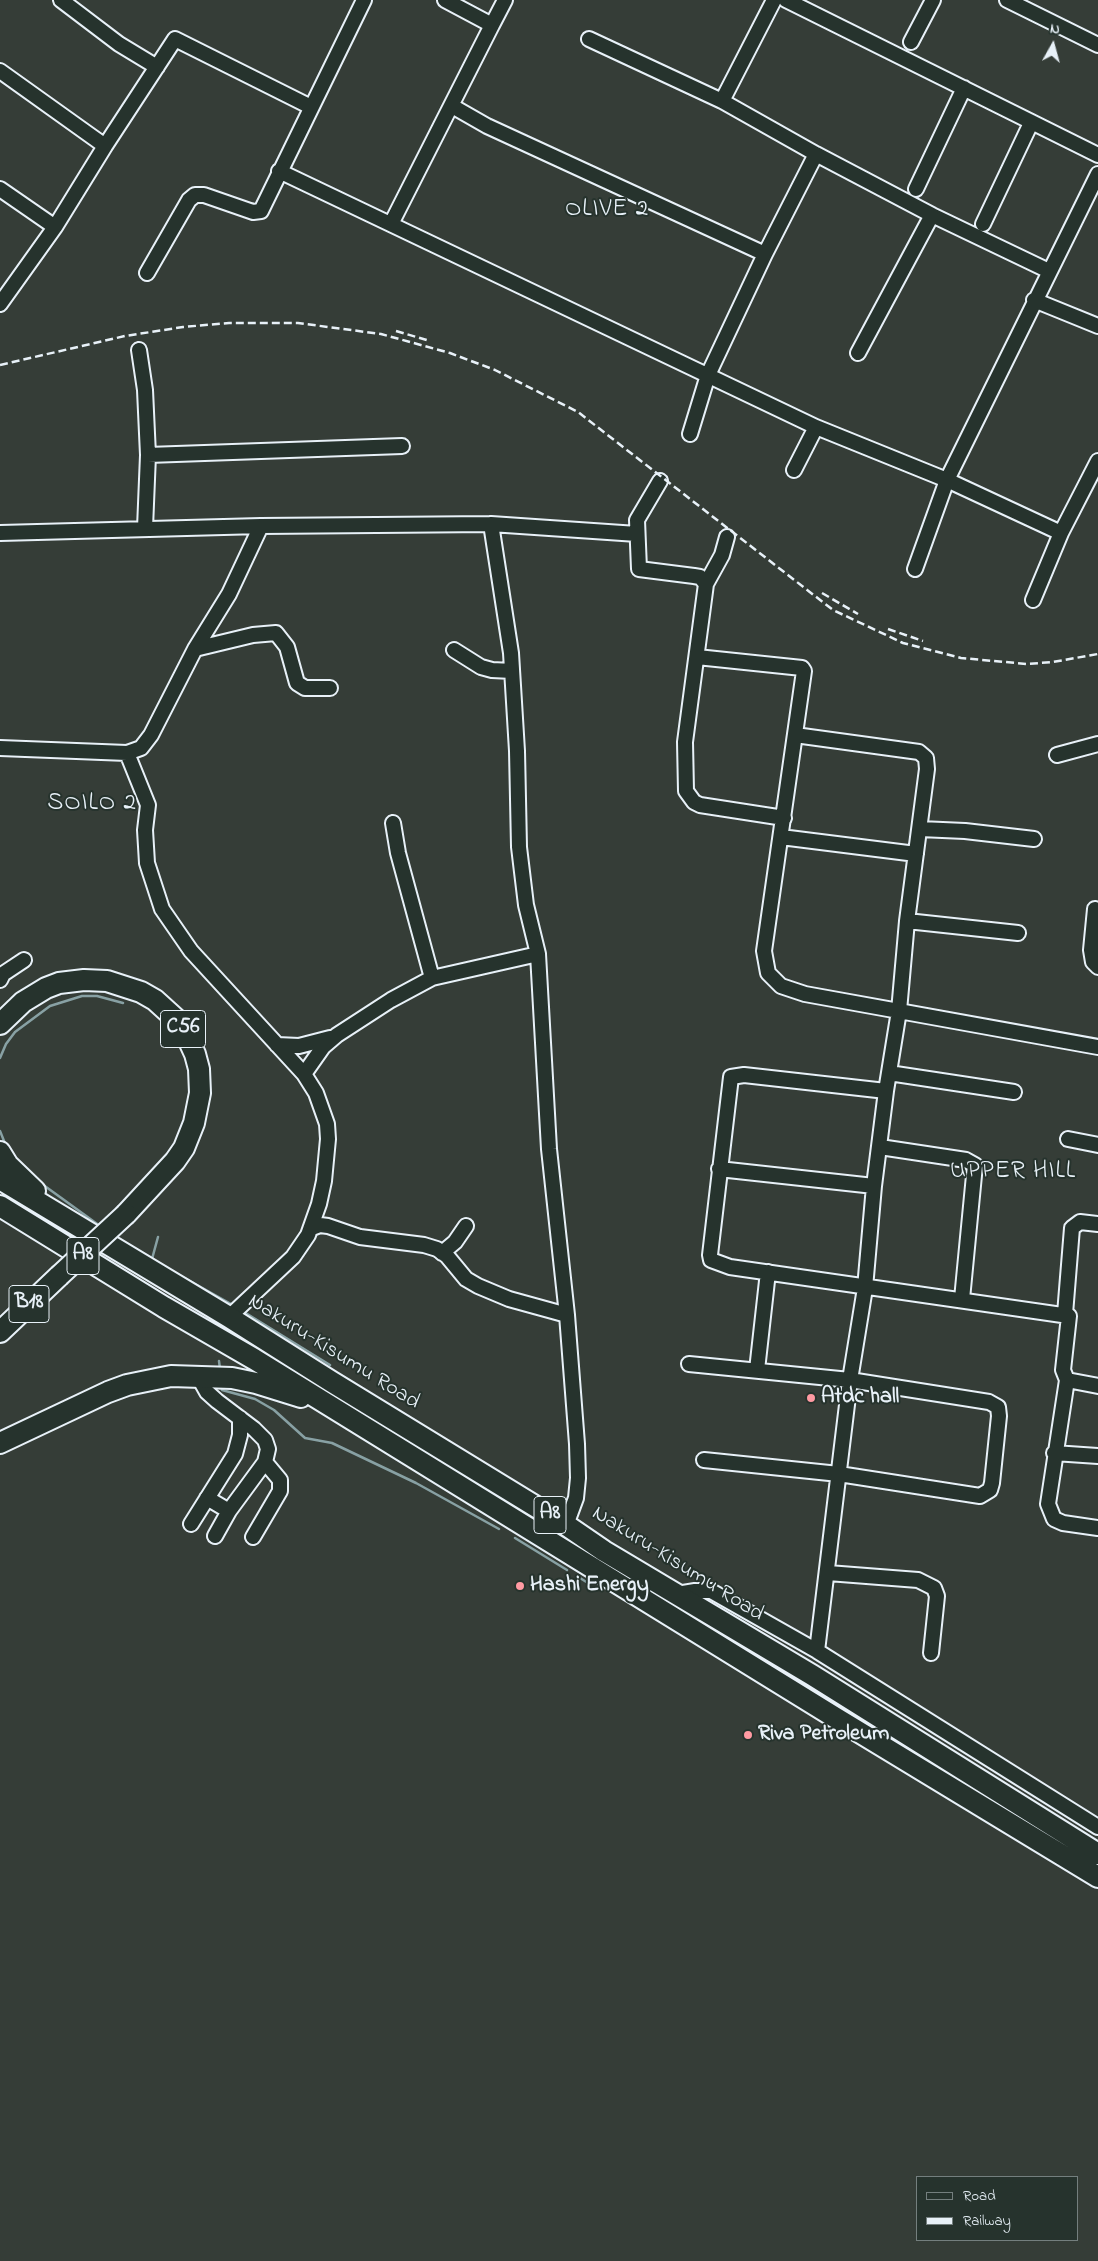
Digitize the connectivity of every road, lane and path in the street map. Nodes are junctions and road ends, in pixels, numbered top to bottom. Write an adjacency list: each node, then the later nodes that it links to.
1 (61, 0): 13 (street)
2 (445, 0): 9 (street)
3 (505, 0): 9 (street)
4 (774, 0): 16 (street)
5 (788, 0): 15 (street)
6 (933, 0): 11 (street)
7 (1007, 0): 12 (street)
8 (362, 1): 17 (street)
9 (492, 25): 18 (street)
10 (589, 39): 16 (street)
11 (911, 42)
12 (1098, 45)
13 (156, 67): 17 (street); 20 (street)
14 (0, 71): 20 (street)
15 (964, 88): 19 (street); 26 (street)
16 (722, 101): 21 (street)
17 (311, 106): 23 (street)
18 (452, 106): 28 (street); 31 (street)
19 (1032, 123): 22 (street); 29 (street)
20 (105, 146): 30 (street)
21 (816, 154): 27 (street); 31 (street)
22 (1098, 155)
23 (279, 171): 28 (street); 33 (street)
24 (1096, 182): 32 (street)
25 (0, 189): 30 (street)
26 (916, 189)
27 (932, 215): 32 (street); 38 (street)
28 (391, 224): 39 (street)
29 (983, 224)
30 (55, 227): 35 (street)
31 (765, 254): 39 (street)
32 (1049, 271): 34 (street)
33 (147, 273)
34 (1034, 300): 36 (street); 46 (street)
35 (0, 304)
36 (1098, 326)
37 (140, 350): 43 (street)
38 (858, 352)
39 (708, 375): 40 (street); 41 (street)
40 (816, 427): 45 (street); 46 (street)
41 (690, 434)
42 (402, 446): 43 (street)
43 (148, 456): 50 (street)
44 (1098, 461): 52 (street)
45 (794, 470)
46 (946, 480): 52 (street); 55 (street)
47 (660, 481): 53 (street)
48 (491, 524): 49 (street); 53 (street); 61 (street)
49 (261, 526): 50 (street); 58 (street)
50 (144, 528): 51 (street)
51 (0, 533)
52 (1061, 533): 57 (street)
53 (637, 534): 56 (street)
54 (727, 537): 56 (street)
55 (915, 569)
56 (706, 584): 60 (street)
57 (1033, 600)
58 (195, 649): 62 (street); 66 (street)
59 (454, 650): 61 (street)
60 (697, 657): 63 (street); 68 (street)
61 (512, 671): 77 (street)
62 (330, 688)
63 (796, 735): 68 (street); 70 (street)
64 (1098, 744): 67 (street)
65 (0, 748): 66 (street)
66 (126, 753): 87 (street)
67 (1057, 755)
68 (784, 818): 71 (street)
69 (393, 823): 81 (street)
70 (920, 830): 72 (street); 73 (street)
71 (781, 837): 73 (street); 84 (street)
72 (1034, 839)
73 (916, 854): 75 (street)
74 (1095, 909): 80 (street)
75 (907, 921): 76 (street); 84 (street)
76 (1018, 933)
77 (538, 954): 78 (street); 83 (street)
78 (511, 959): 81 (street); 83 (street)
79 (24, 960): 82 (street)
80 (1098, 967)
81 (432, 978): 86 (street)
82 (0, 980)
83 (540, 982): 111 (street)
84 (899, 1011): 88 (street); 89 (street)
85 (0, 1024): 102 (highway, C56)
86 (337, 1035): 87 (street); 90 (street)
87 (277, 1045): 90 (street)
88 (1098, 1046)
89 (889, 1073): 91 (street); 92 (street)
90 (304, 1074): 105 (street)
91 (886, 1091): 95 (street); 97 (street)
92 (1014, 1092)
93 (1068, 1139): 94 (street)
94 (1098, 1145)
95 (880, 1147): 99 (street); 109 (street)
96 (0, 1152): 101 (highway)
97 (720, 1169): 99 (street); 107 (street)
98 (0, 1179): 101 (highway, Nakuru-Kisumu Road / A8)
99 (874, 1186): 108 (street)
100 (0, 1206): 120 (highway, Nakuru-Kisumu Road / A8)
101 (51, 1210): 112 (highway, Nakuru-Kisumu Road / A8)
102 (126, 1214): 113 (highway, B18, bridge)
103 (1098, 1224): 110 (street)
104 (466, 1226): 106 (street)
105 (312, 1228): 106 (street); 112 (street)
106 (442, 1253): 111 (street)
107 (768, 1272): 108 (street); 115 (street)
108 (865, 1288): 109 (street); 117 (street)
109 (962, 1299): 110 (street)
110 (1065, 1314): 118 (street)
111 (567, 1315): 131 (street)
112 (229, 1317): 131 (highway, Nakuru-Kisumu Road / A8)
113 (0, 1332)
114 (689, 1364): 115 (street)
115 (757, 1370): 117 (street)
116 (198, 1376): 120 (highway); 121 (street); 122 (highway)
117 (850, 1380): 127 (street); 127 (street)
118 (1067, 1380): 119 (street); 123 (street)
119 (1098, 1386)
120 (342, 1414): 143 (highway, Nakuru-Kisumu Road / A8)
121 (240, 1418): 126 (street); 128 (street)
122 (0, 1443)
123 (1054, 1452): 124 (street); 132 (street)
124 (1098, 1456)
125 (704, 1460): 127 (street)
126 (265, 1462): 129 (street); 134 (street)
127 (839, 1474): 135 (street)
128 (207, 1498): 129 (street); 130 (street)
129 (229, 1511): 133 (street)
130 (191, 1524)
131 (566, 1524): 136 (highway, Nakuru-Kisumu Road / A8)
132 (1098, 1528)
133 (215, 1536)
134 (253, 1537)
135 (828, 1573): 137 (street); 138 (street)
136 (677, 1594): 137 (street); 140 (highway, Nakuru-Kisumu Road / A8)
137 (817, 1651): 139 (street)
138 (931, 1653)
139 (983, 1754): 140 (street); 141 (street)
140 (968, 1774): 142 (highway, Nakuru-Kisumu Road / A8)
141 (1098, 1827)
142 (1098, 1854)
143 (1098, 1877)

